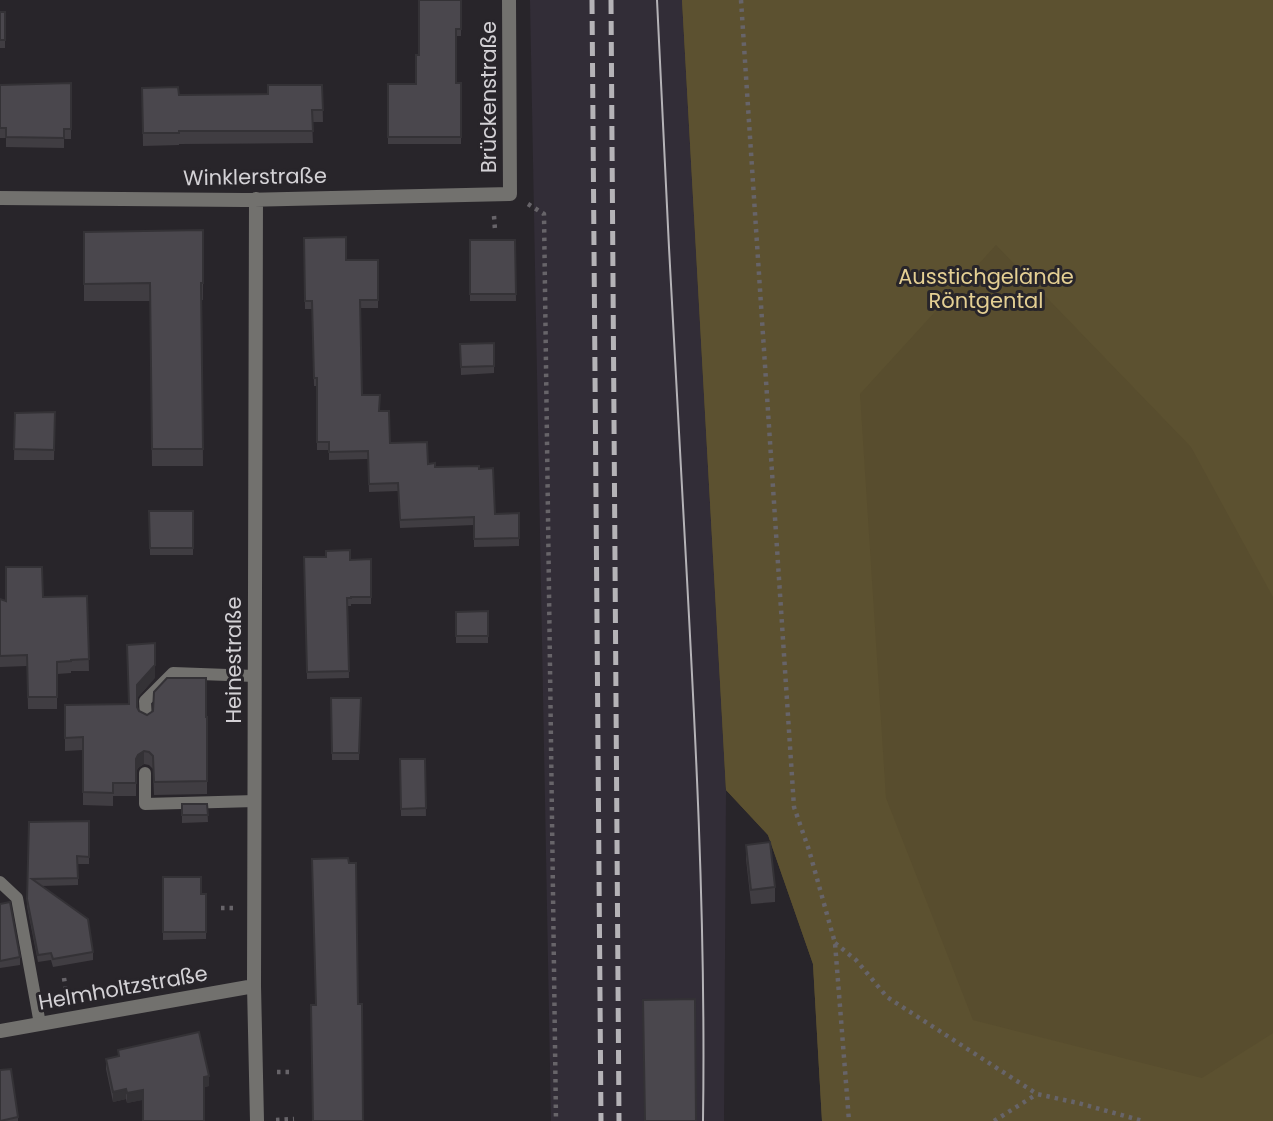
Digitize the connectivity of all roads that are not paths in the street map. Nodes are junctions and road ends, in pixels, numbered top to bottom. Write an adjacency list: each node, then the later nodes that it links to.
1 (509, 0): 2 (street, Brückenstraße)
2 (510, 194): 4 (street, Winklerstraße)
3 (0, 198): 4 (street, Winklerstraße)
4 (256, 199): 5 (street, Heinestraße)
5 (255, 676): 6 (lane); 8 (street, Heinestraße)
6 (146, 719)
7 (145, 773): 8 (lane)
8 (254, 801): 10 (street, Heinestraße)
9 (0, 882): 11 (lane)
10 (254, 986): 11 (street, Helmholtzstraße); 13 (street, Heinestraße)
11 (40, 1024): 12 (street, Helmholtzstraße)
12 (0, 1031)
13 (257, 1121)

